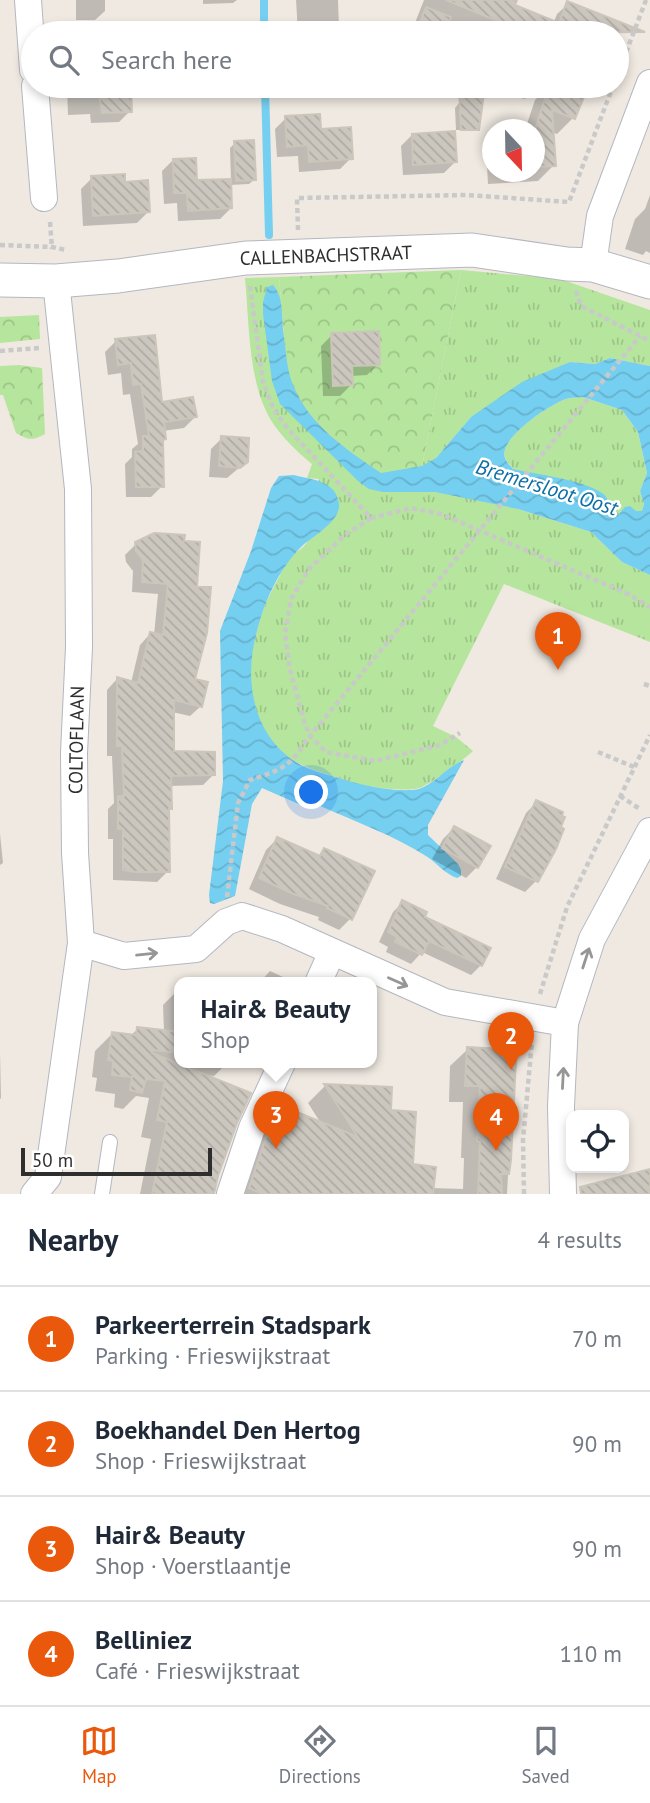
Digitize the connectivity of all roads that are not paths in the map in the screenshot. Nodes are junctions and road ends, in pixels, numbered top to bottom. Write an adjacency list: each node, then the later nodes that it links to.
1 (28, 0): 2 (street)
2 (30, 21)
3 (650, 83): 6 (street)
4 (35, 98): 5 (street)
5 (44, 198)
6 (580, 264): 8 (street, CALLENBACHSTRAAT); 9 (street, CALLENBACHSTRAAT)
7 (0, 280): 8 (street, CALLENBACHSTRAAT)
8 (55, 281): 11 (street, COLTOFLAAN)
9 (650, 282)
10 (650, 831): 14 (street, one-way to 10)
11 (81, 943): 12 (street, one-way to 12); 18 (street, COLTOFLAAN)
12 (332, 952): 13 (street); 14 (street, one-way to 14)
13 (321, 977)
14 (565, 1023): 17 (street, one-way to 14)
15 (280, 1068): 20 (street)
16 (110, 1142): 19 (lane)
17 (563, 1182)
18 (34, 1194)
19 (102, 1194)
20 (230, 1194)

